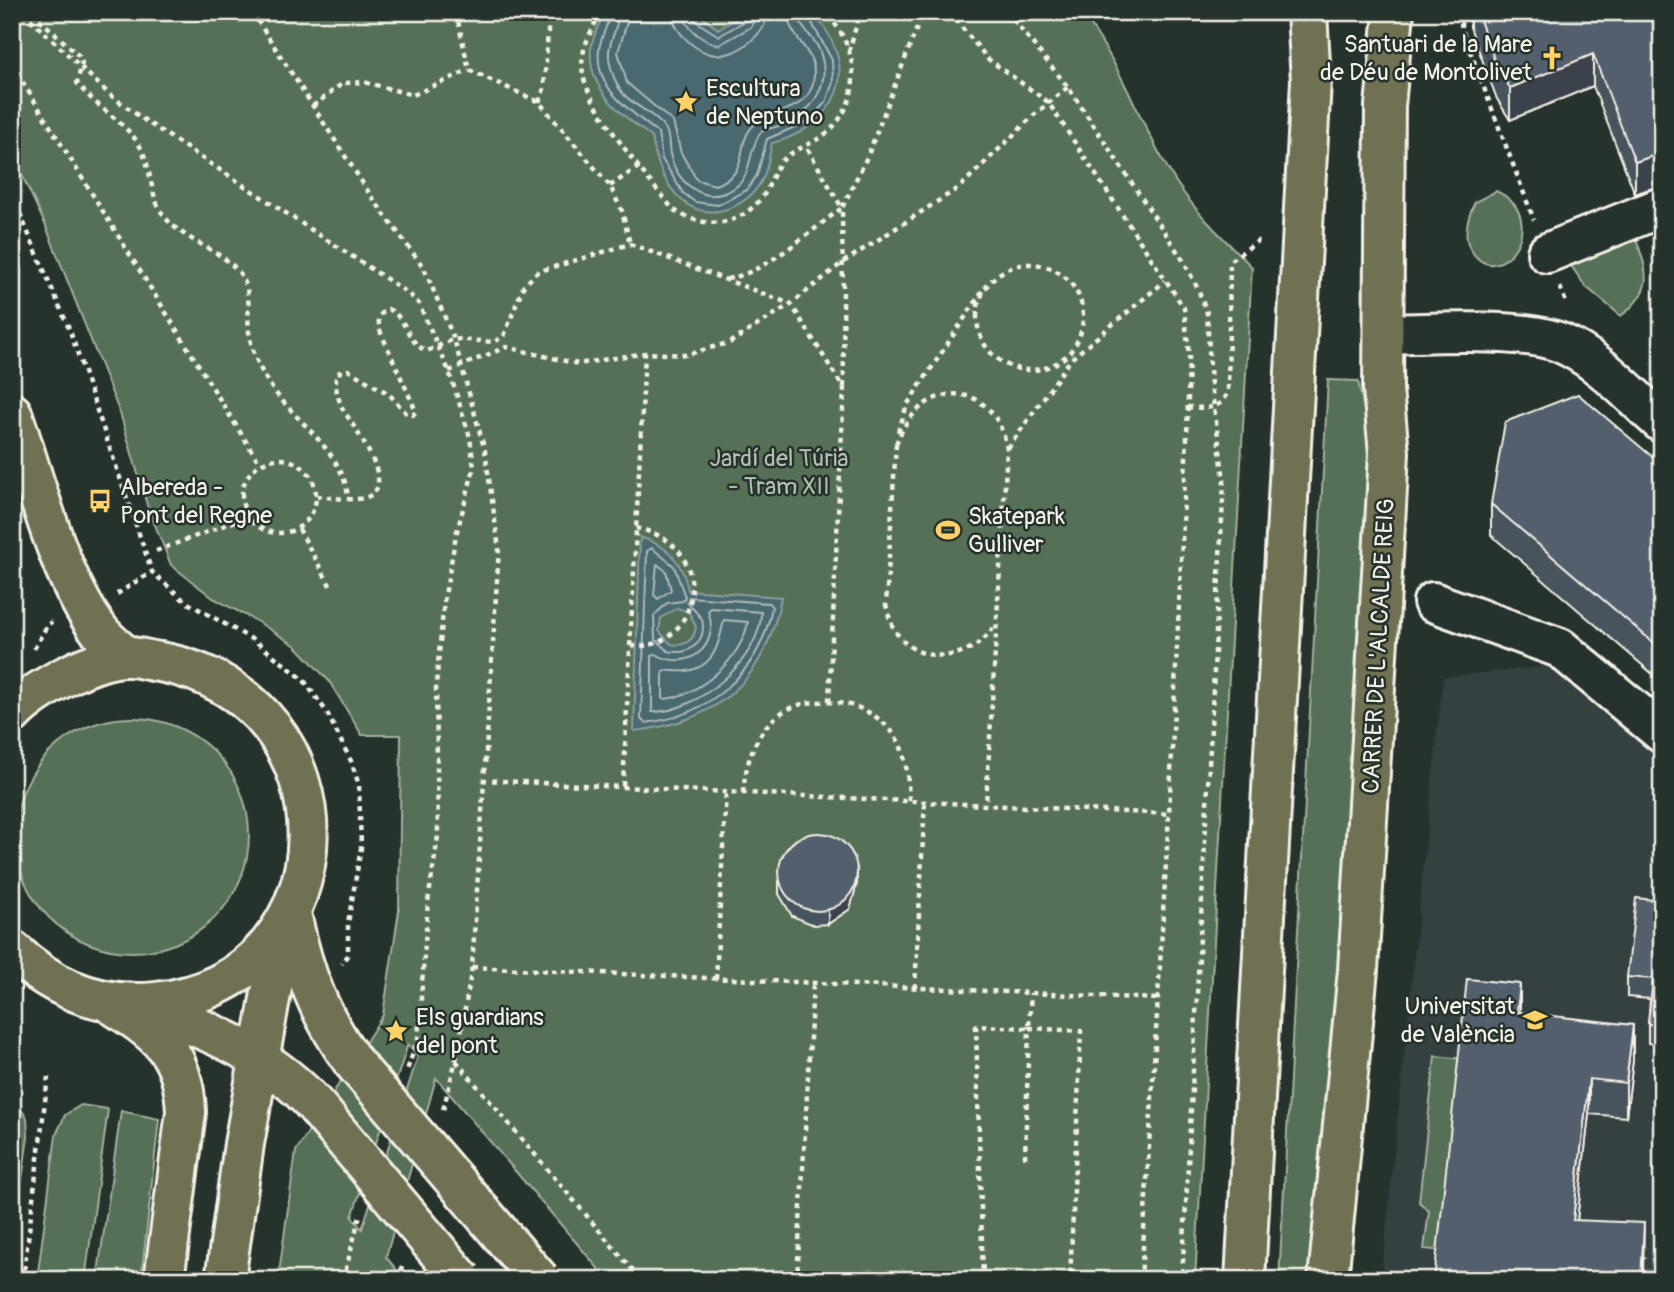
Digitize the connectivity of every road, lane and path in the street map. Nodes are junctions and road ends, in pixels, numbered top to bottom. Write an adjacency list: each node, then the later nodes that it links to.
1 (23, 12): 19 (path)
2 (32, 12): 19 (path)
3 (252, 12): 24 (path)
4 (456, 12): 20 (path)
5 (531, 12): 16 (path)
6 (556, 12): 16 (path)
7 (600, 12): 26 (path)
8 (825, 12): 17 (path)
9 (860, 12): 17 (path)
10 (923, 12): 30 (path)
11 (949, 12): 23 (path)
12 (1007, 12): 21 (path)
13 (1307, 12): 115 (main road)
14 (1394, 12): 40 (main road, CARRER DE L'ALCALDE REIG)
15 (1462, 12): 33 (path)
16 (549, 17): 22 (path)
17 (849, 52): 25 (path)
18 (12, 65): 54 (path)
19 (80, 68): 42 (path); 56 (path)
20 (469, 70): 22 (path); 24 (path)
21 (1068, 87): 23 (path); 49 (path)
22 (539, 102): 27 (path)
23 (1048, 102): 34 (path); 36 (path)
24 (313, 106): 41 (path)
25 (806, 146): 26 (path); 30 (path)
26 (640, 166): 27 (path)
27 (610, 186): 32 (path)
28 (12, 195): 61 (path)
29 (1662, 207): 33 (street)
30 (842, 208): 34 (path); 35 (path)
31 (1259, 240): 49 (path)
32 (630, 244): 35 (path); 41 (path)
33 (1547, 253): 39 (path)
34 (842, 263): 38 (path); 47 (path)
35 (726, 279): 38 (path)
36 (1166, 281): 44 (path); 48 (path)
37 (987, 284): 44 (path); 44 (path); 52 (path)
38 (791, 304): 43 (path); 47 (path)
39 (1567, 306)
40 (1385, 334): 51 (street); 116 (main road, CARRER DE L'ALCALDE REIG)
41 (454, 339): 42 (path); 45 (path)
42 (436, 346): 46 (path); 56 (path)
43 (645, 352): 45 (path); 58 (path)
44 (1070, 357): 53 (path)
45 (461, 365): 46 (path); 73 (path)
46 (449, 371): 97 (path)
47 (844, 389): 70 (path)
48 (1187, 407): 49 (path); 80 (path)
49 (1214, 408): 114 (path)
50 (12, 413): 69 (main road)
51 (1662, 423)
52 (896, 444): 53 (path); 65 (path)
53 (1007, 449): 65 (path)
54 (260, 464): 55 (path); 57 (path)
55 (317, 496): 56 (path); 59 (path)
56 (348, 498)
57 (247, 517): 59 (path); 60 (path)
58 (636, 528): 67 (path); 67 (path)
59 (299, 529): 62 (path)
60 (156, 551)
61 (152, 572): 63 (path); 83 (path)
62 (332, 589)
63 (126, 590)
64 (1433, 602): 72 (street)
65 (998, 616): 79 (path)
66 (48, 624): 68 (path)
67 (634, 646): 74 (path)
68 (30, 654)
69 (127, 656): 71 (main road); 81 (main road)
70 (829, 701): 76 (path); 77 (path)
71 (12, 714)
72 (1662, 733)
73 (482, 780): 74 (path); 84 (path)
74 (623, 786): 75 (path)
75 (726, 791): 76 (path); 85 (path)
76 (743, 793): 77 (path)
77 (909, 801): 78 (path)
78 (925, 801): 79 (path); 87 (path)
79 (986, 804): 80 (path)
80 (1169, 814): 89 (path)
81 (287, 918): 90 (main road); 92 (main road); 108 (main road, bridge)
82 (12, 950): 90 (main road)
83 (337, 967)
84 (472, 967): 85 (path); 93 (path)
85 (716, 979): 86 (path)
86 (814, 983): 87 (path); 110 (path)
87 (915, 988): 88 (path)
88 (1031, 993): 89 (path); 91 (path)
89 (1159, 999): 113 (path)
90 (122, 1003): 92 (main road); 103 (main road)
91 (1029, 1028): 99 (path); 111 (path); 112 (path)
92 (260, 1059): 104 (main road); 107 (main road, bridge)
93 (456, 1060): 98 (path); 109 (path)
94 (12, 1070): 95 (path)
95 (23, 1073)
96 (48, 1077): 102 (path)
97 (405, 1078)
98 (442, 1112)
99 (1025, 1158)
100 (362, 1210): 105 (path)
101 (405, 1254): 106 (path)
102 (23, 1280)
103 (164, 1280)
104 (225, 1280)
105 (343, 1280)
106 (398, 1280)
107 (462, 1280)
108 (540, 1280)
109 (640, 1280)
110 (797, 1280)
111 (983, 1280)
112 (1070, 1280)
113 (1141, 1280)
114 (1182, 1280)
115 (1245, 1280)
116 (1328, 1280)

